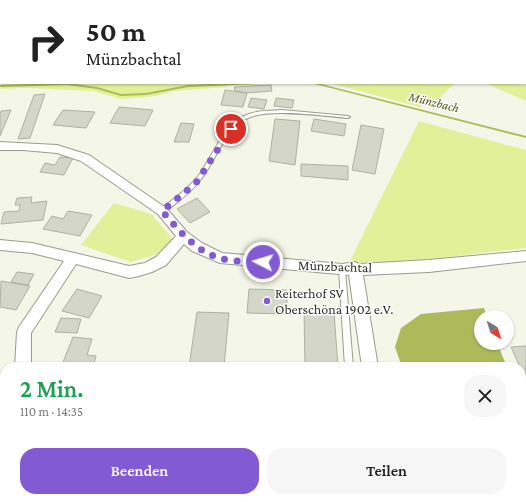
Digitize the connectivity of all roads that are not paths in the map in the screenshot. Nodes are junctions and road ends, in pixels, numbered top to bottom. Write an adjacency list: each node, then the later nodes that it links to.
1 (348, 117): 3 (lane)
2 (0, 146): 3 (street, Münzbachtal)
3 (162, 211): 4 (street, Münzbachtal)
4 (184, 236): 7 (street); 8 (street, Münzbachtal)
5 (0, 245): 7 (street)
6 (526, 256): 8 (street, Münzbachtal)
7 (73, 258): 9 (street)
8 (349, 269): 10 (lane); 11 (street)
9 (23, 362)
10 (349, 362)
11 (369, 362)

